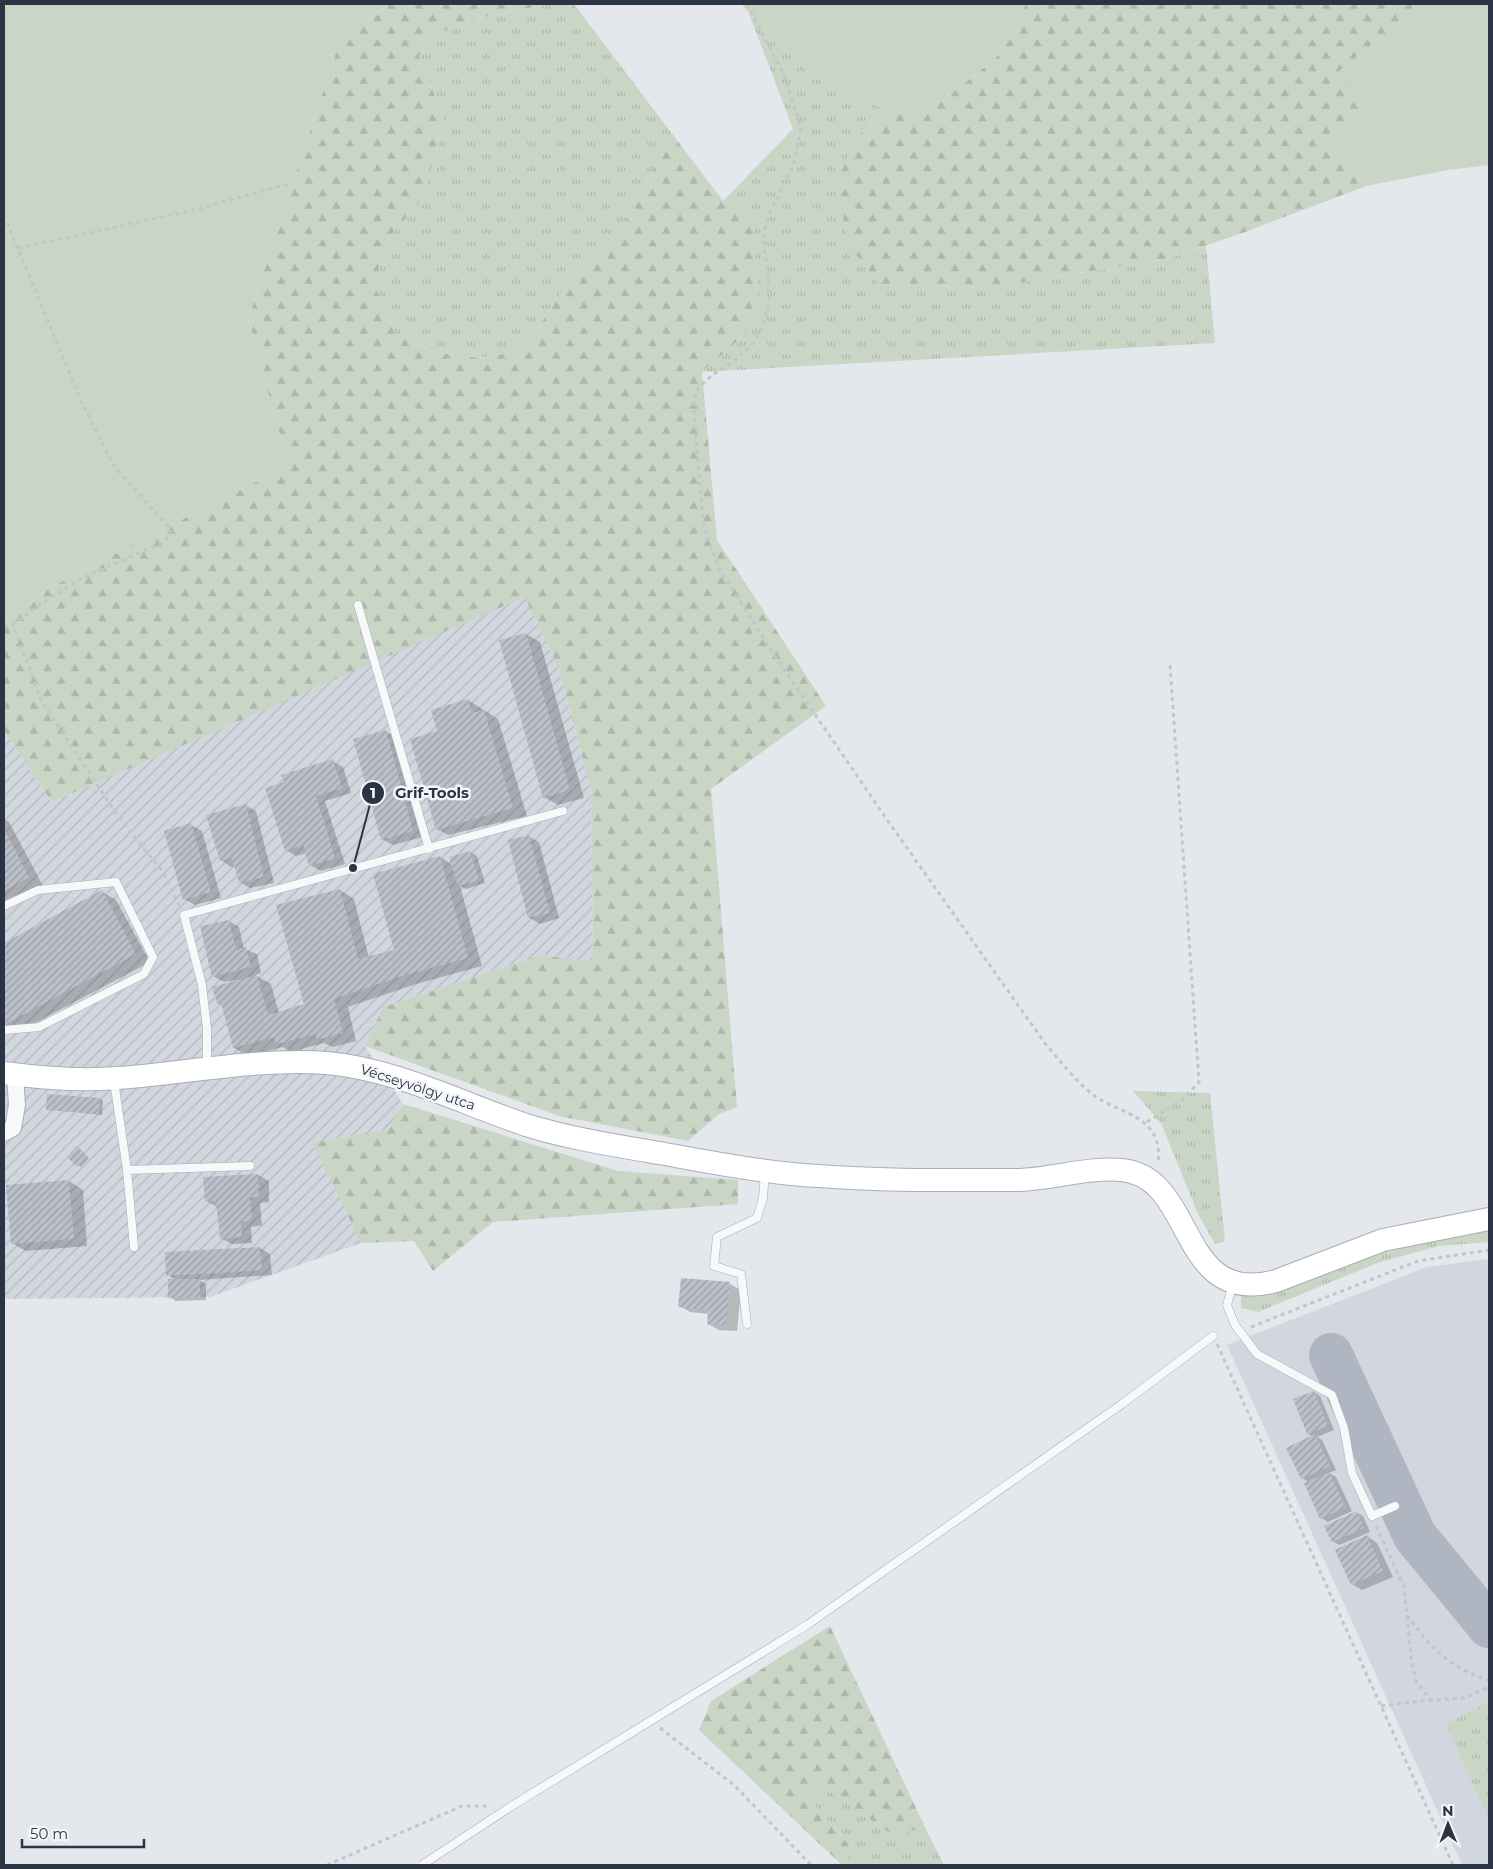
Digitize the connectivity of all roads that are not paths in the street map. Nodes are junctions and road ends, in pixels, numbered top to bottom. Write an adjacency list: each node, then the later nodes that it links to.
1 (358, 605): 3 (lane)
2 (563, 811): 3 (lane)
3 (429, 849): 6 (lane)
4 (4, 906): 5 (lane)
5 (4, 1030)
6 (207, 1070): 8 (main road, Vécseyvölgy utca); 12 (main road, Vécseyvölgy utca)
7 (9, 1074): 8 (main road, Vécseyvölgy utca); 9 (street)
8 (114, 1079): 11 (lane)
9 (4, 1133)
10 (250, 1166): 11 (lane)
11 (127, 1170): 14 (lane)
12 (765, 1170): 15 (main road, Vécseyvölgy utca); 16 (lane)
13 (1489, 1219): 15 (main road)
14 (134, 1247)
15 (1233, 1283): 18 (lane)
16 (747, 1324)
17 (1213, 1336): 19 (lane)
18 (1395, 1506)
19 (422, 1865)

